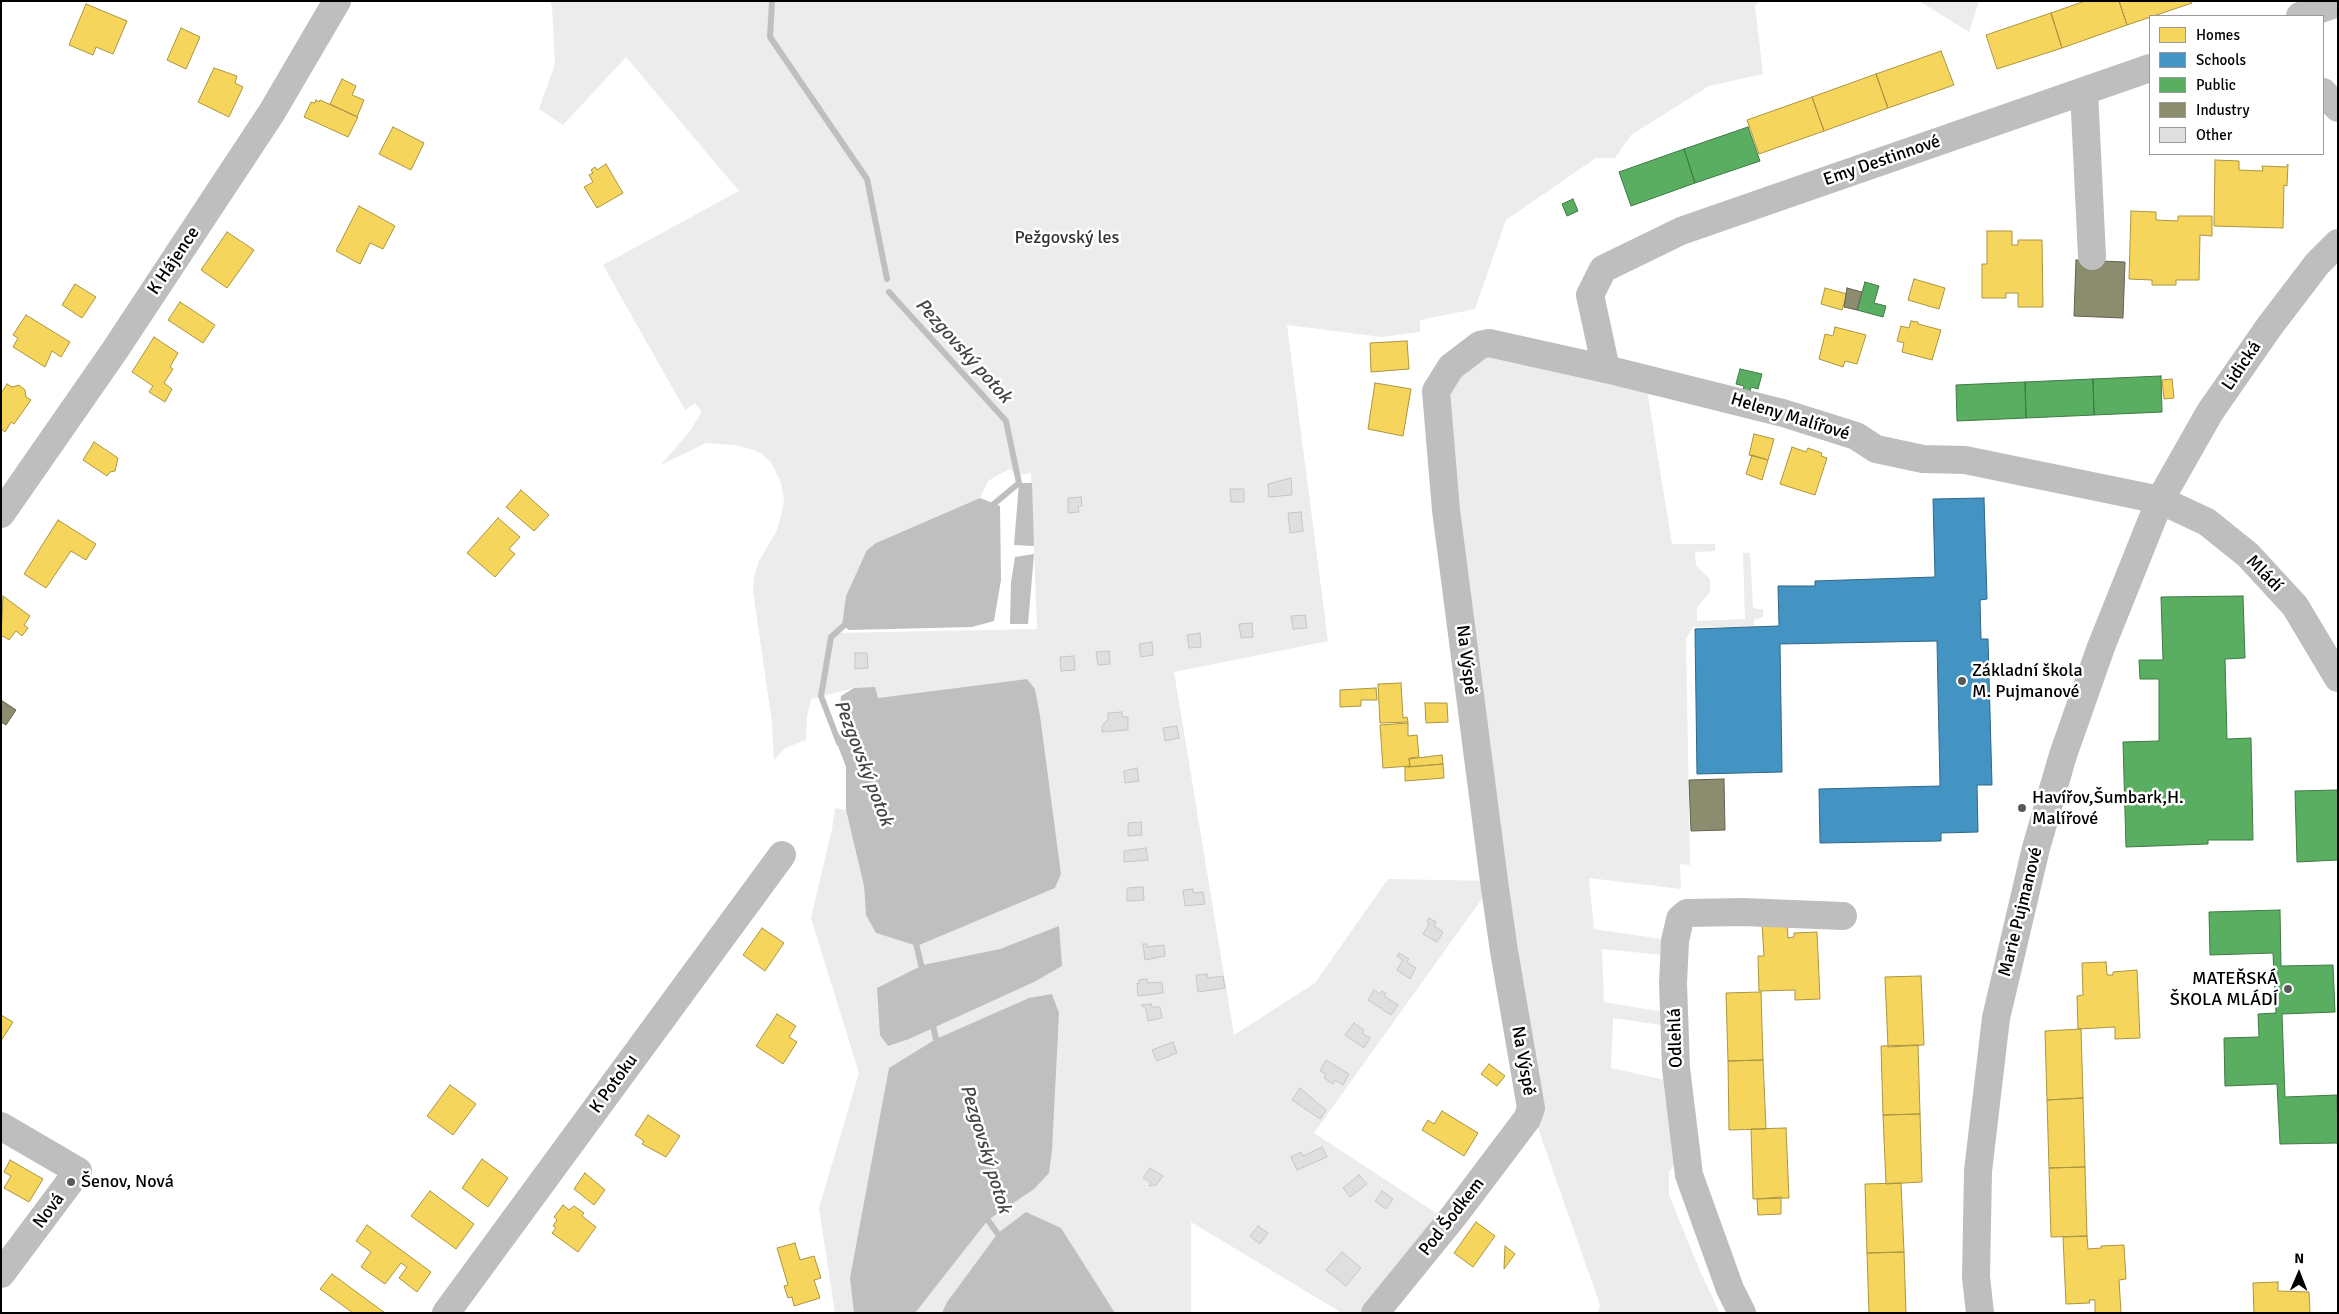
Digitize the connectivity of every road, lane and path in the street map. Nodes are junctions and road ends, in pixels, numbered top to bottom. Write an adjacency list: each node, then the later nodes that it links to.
1 (338, 1): 12 (street, K Hájence)
2 (2338, 3): 3 (street)
3 (2303, 15)
4 (2149, 68): 5 (street, Emy Destinnové)
5 (2084, 91): 9 (street); 10 (street, Emy Destinnové)
6 (2324, 93): 7 (street)
7 (2338, 108)
8 (2338, 243): 11 (street, Lidická)
9 (2092, 256)
10 (1606, 369): 11 (street, Heleny Malířové); 16 (street, Na Výspě)
11 (2160, 500): 13 (street, Mládí); 22 (street, Marie Pujmanové)
12 (1, 514)
13 (2338, 678)
14 (782, 855): 19 (street, K Potoku)
15 (1843, 916): 21 (street, Odlehlá)
16 (1527, 1119): 20 (street, Pod Šodkem)
17 (1, 1126): 18 (street, Nová)
18 (1, 1274)
19 (446, 1313)
20 (1375, 1313)
21 (1742, 1313)
22 (1980, 1313)

